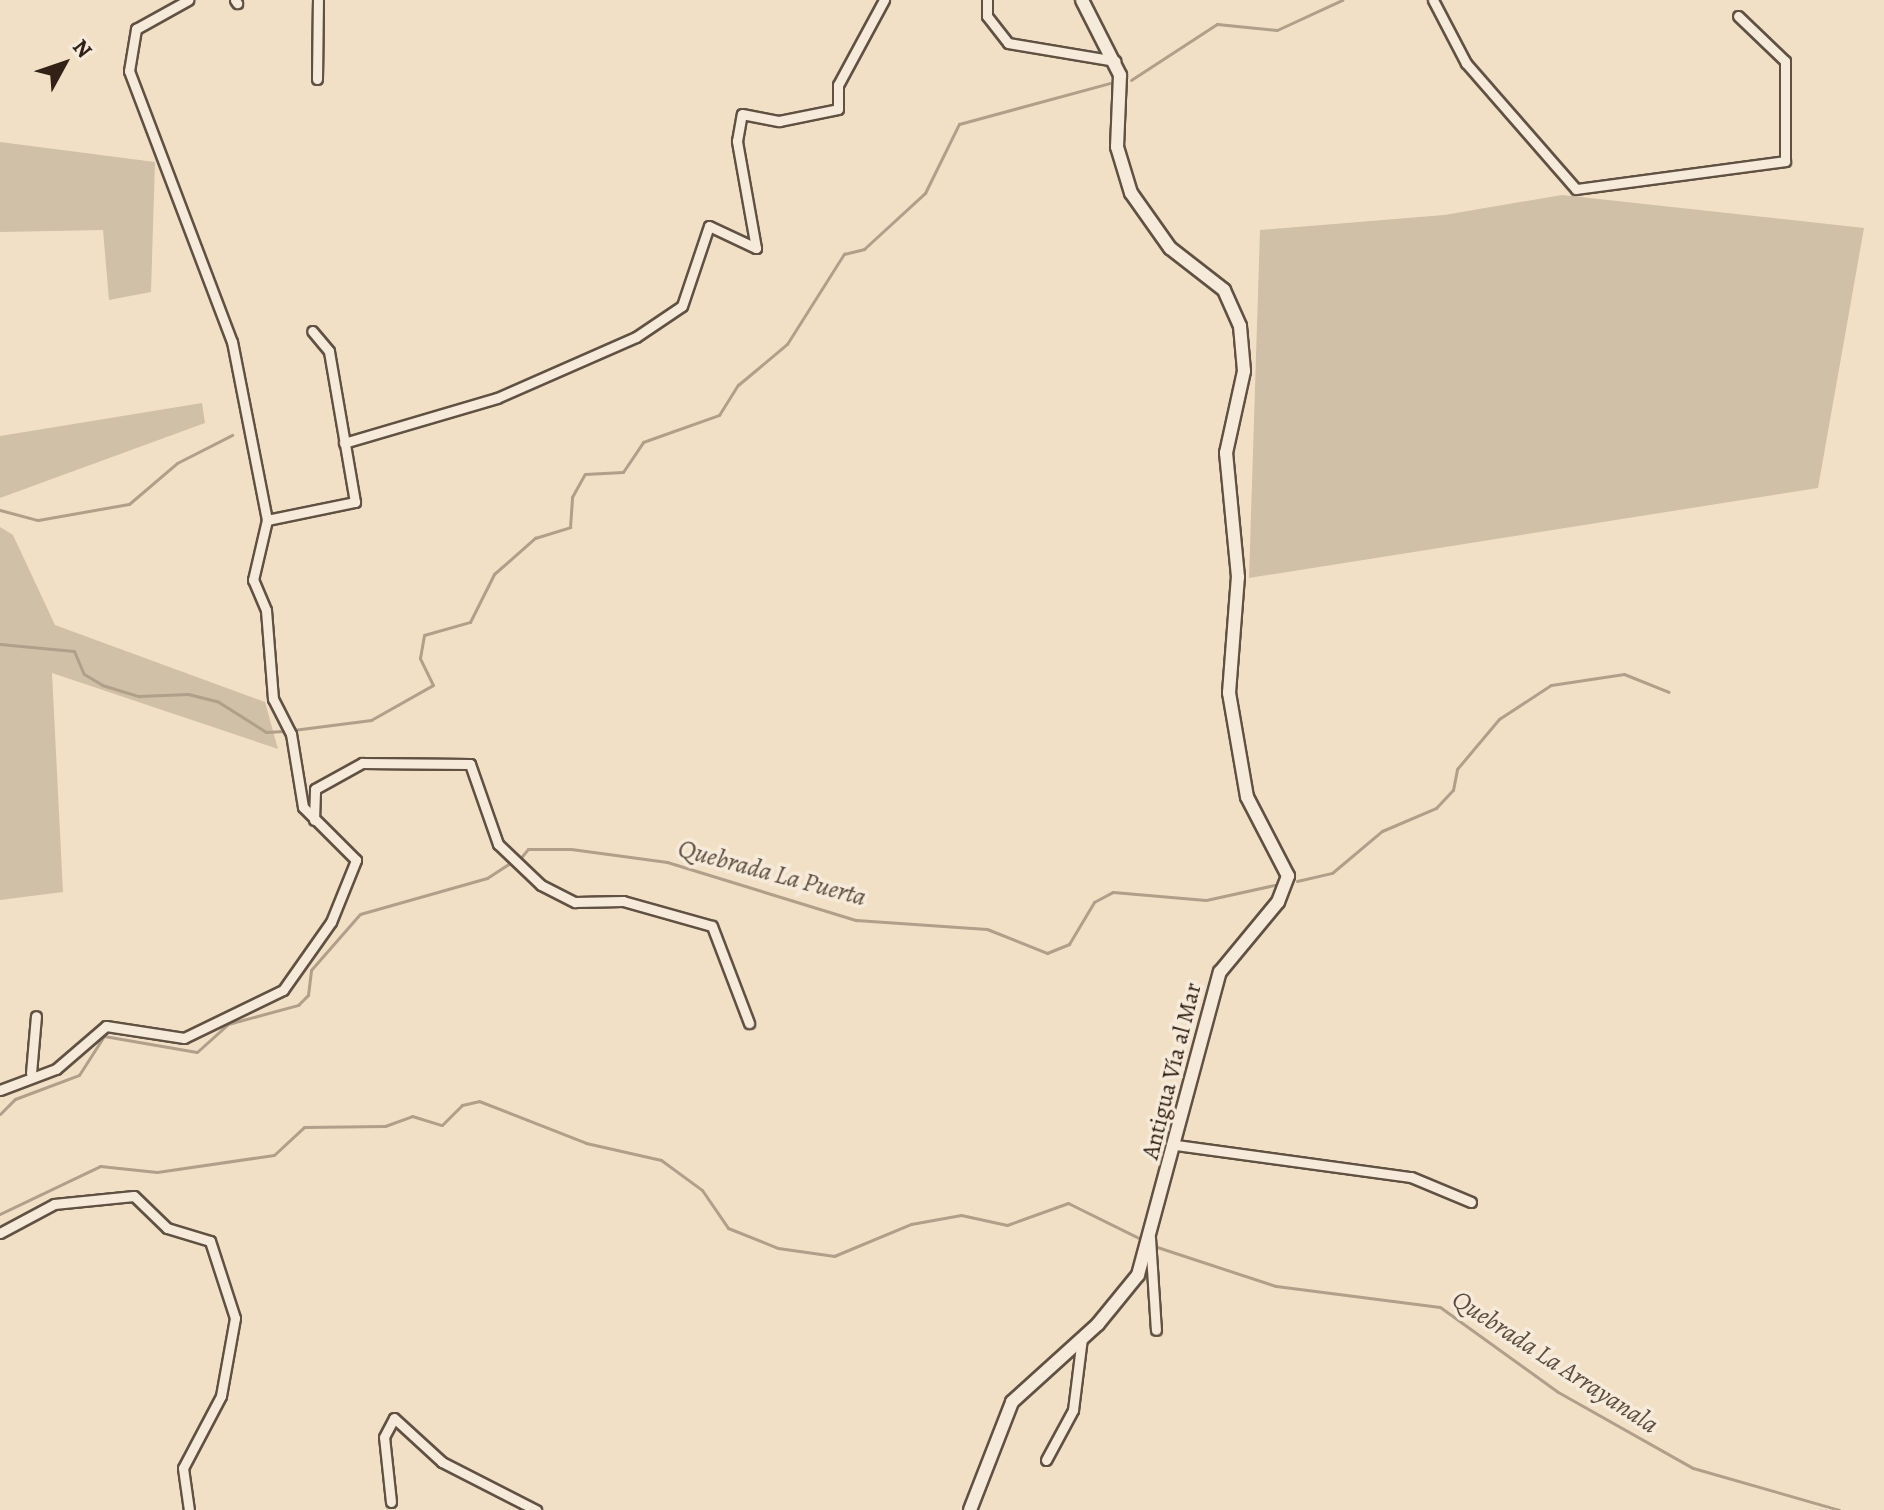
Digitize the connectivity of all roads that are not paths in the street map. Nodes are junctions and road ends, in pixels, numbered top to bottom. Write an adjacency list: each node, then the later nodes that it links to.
1 (188, 0): 12 (street)
2 (318, 0): 9 (street)
3 (884, 0): 11 (street)
4 (987, 0): 8 (street)
5 (1082, 0): 8 (main road)
6 (1433, 0): 7 (street)
7 (1738, 16)
8 (1115, 61): 18 (main road, Antigua Vía al Mar)
9 (317, 79)
10 (312, 331): 11 (street)
11 (344, 443): 12 (street)
12 (267, 520): 13 (street)
13 (314, 820): 15 (street); 16 (street)
14 (36, 1016): 16 (street)
15 (749, 1023)
16 (31, 1073): 17 (street)
17 (0, 1090)
18 (1176, 1145): 19 (street); 21 (main road, Antigua Vía al Mar)
19 (1471, 1202)
20 (0, 1233): 26 (street)
21 (1150, 1238): 22 (street); 23 (main road, Antigua Vía al Mar)
22 (1156, 1330)
23 (1082, 1338): 24 (street); 28 (main road, Antigua Vía al Mar)
24 (1046, 1460)
25 (391, 1502): 27 (street)
26 (189, 1510)
27 (536, 1510)
28 (970, 1510)

